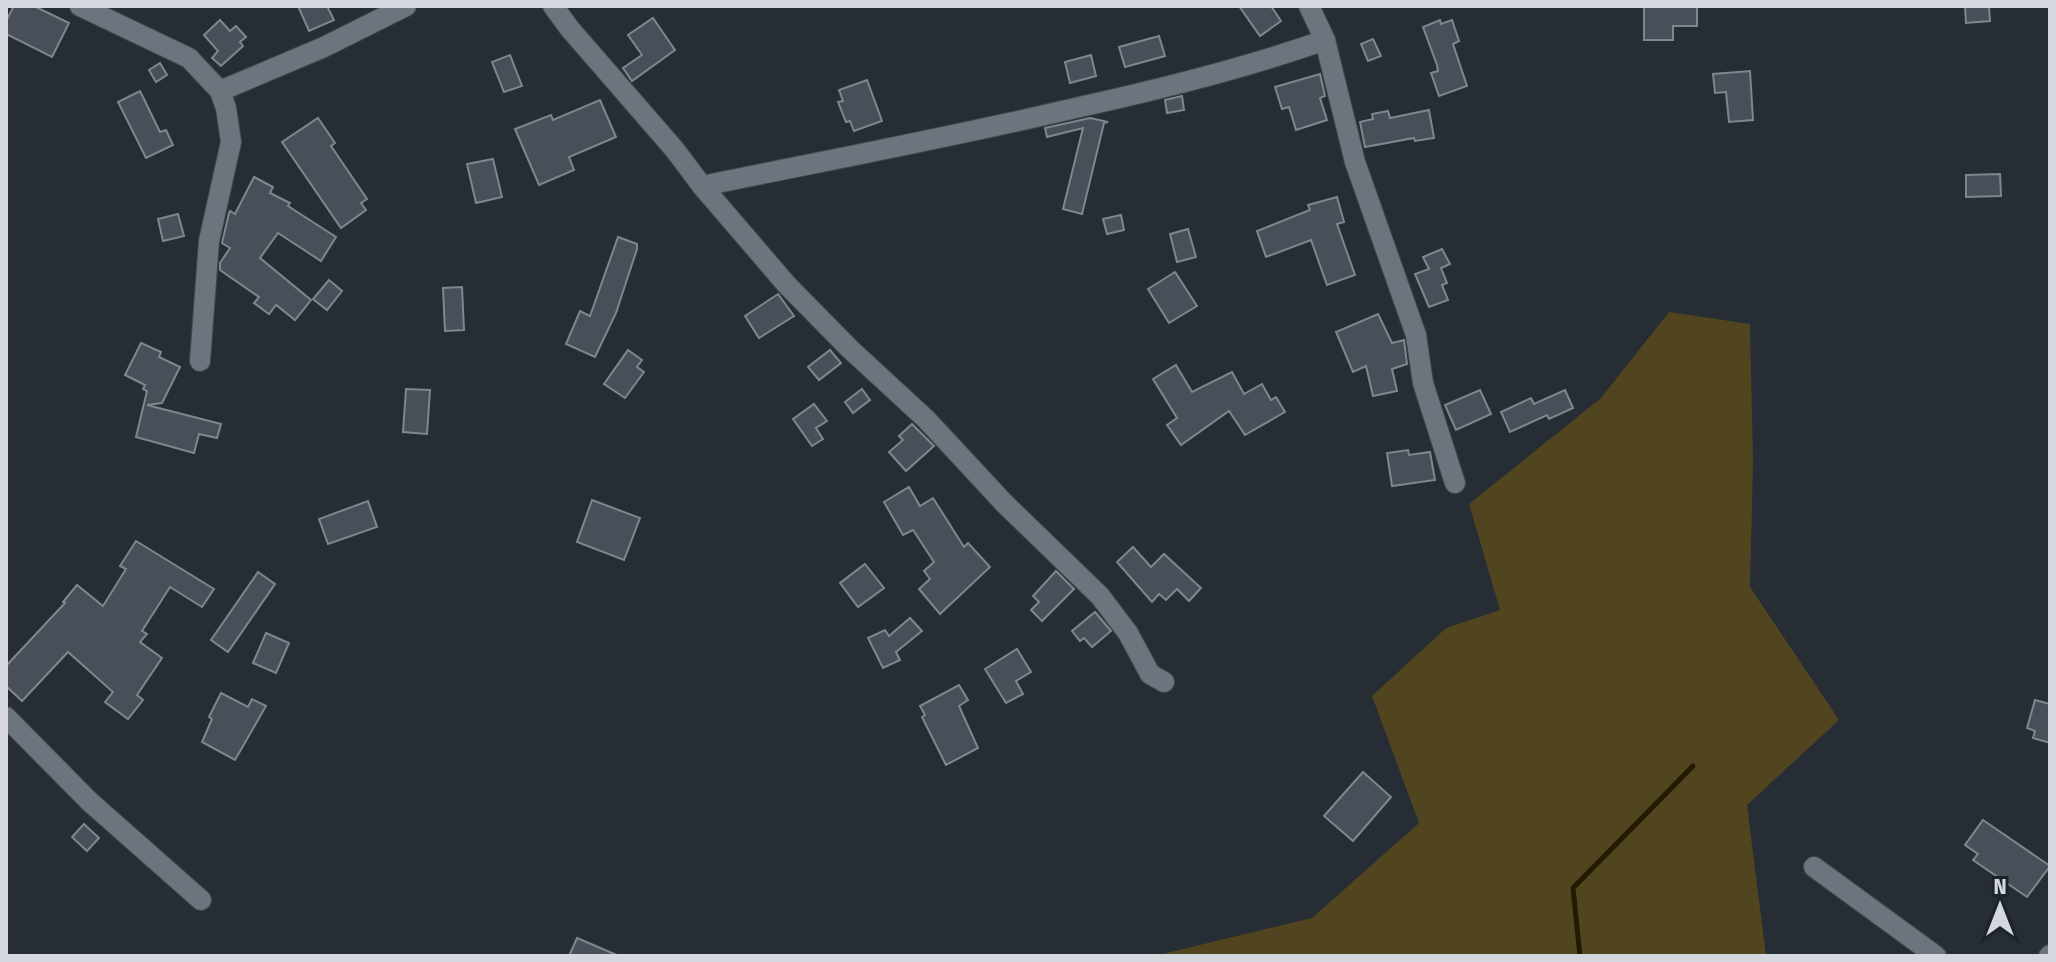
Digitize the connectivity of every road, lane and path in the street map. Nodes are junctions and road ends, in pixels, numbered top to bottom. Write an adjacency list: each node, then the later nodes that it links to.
1 (80, 6): 6 (street)
2 (406, 6): 6 (street)
3 (553, 6): 7 (street)
4 (1309, 6): 5 (street)
5 (1325, 40): 7 (street); 9 (street)
6 (220, 91): 8 (street)
7 (702, 186): 10 (street)
8 (200, 361)
9 (1455, 483)
10 (1164, 682)
11 (6, 717): 13 (street)
12 (1814, 867): 14 (street)
13 (201, 900)
14 (1936, 956)

